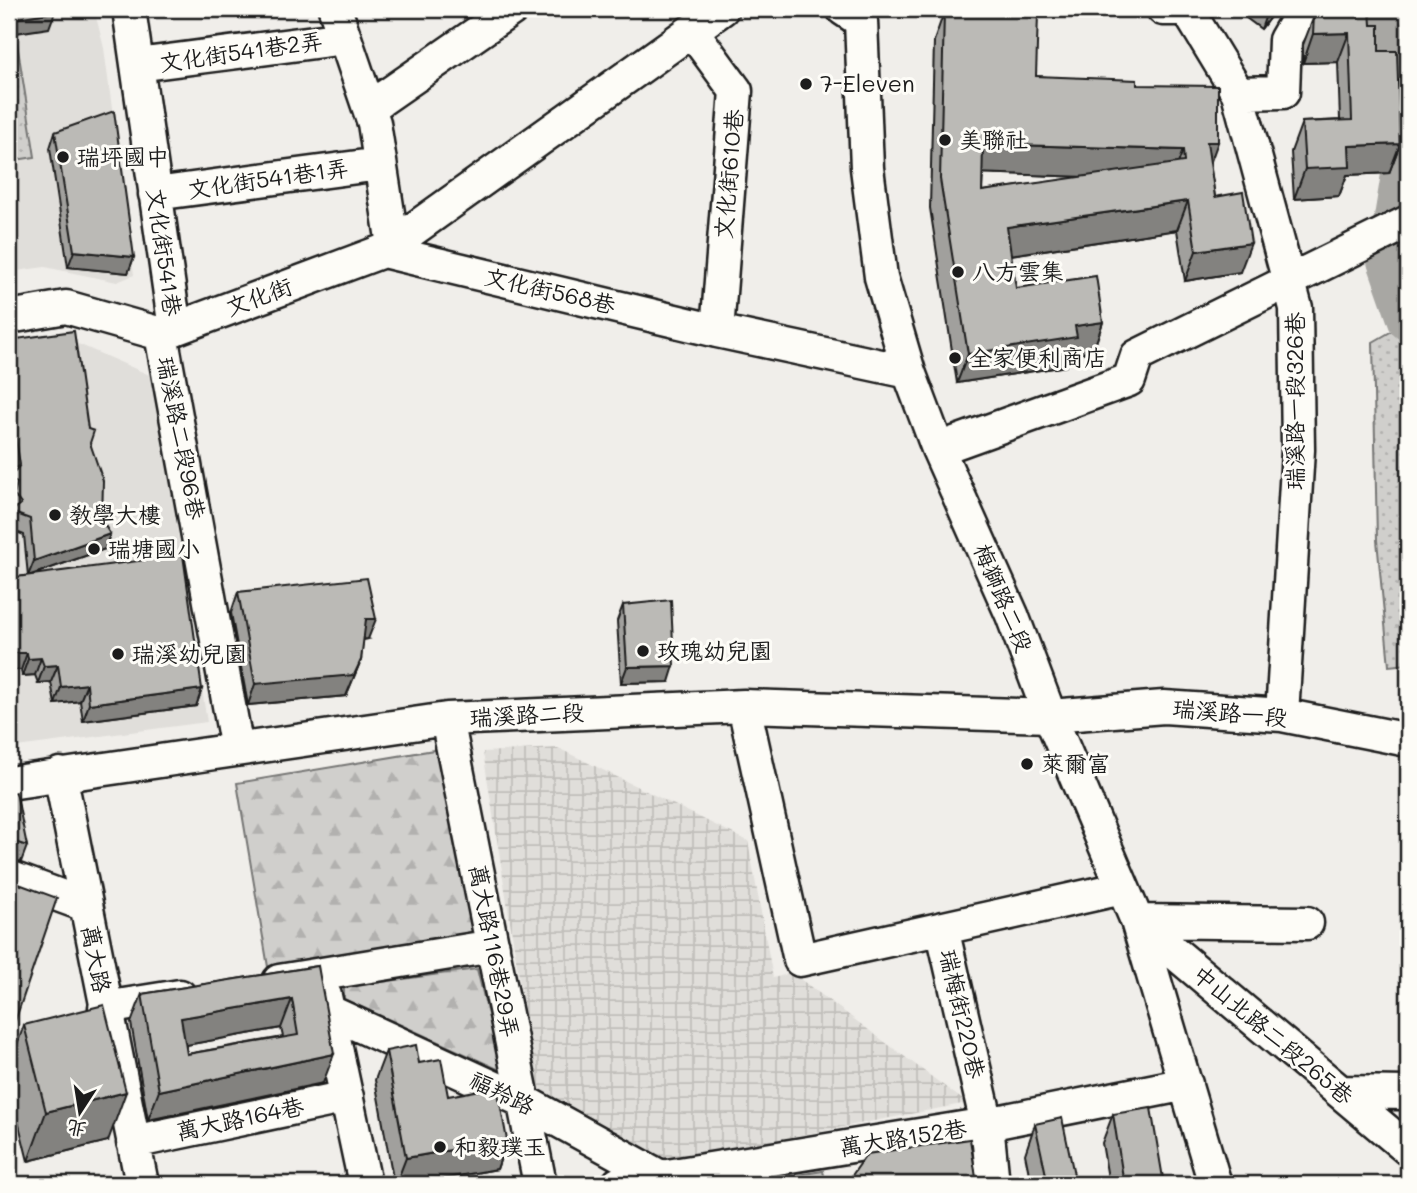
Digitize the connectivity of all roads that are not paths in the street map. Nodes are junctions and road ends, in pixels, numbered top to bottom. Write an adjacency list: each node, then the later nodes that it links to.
1 (130, 9): 9 (street, 文化街541巷)
2 (512, 9): 11 (street)
3 (722, 9): 8 (street, 文化街)
4 (1163, 9): 10 (street, 瑞溪路一段326巷)
5 (1303, 9): 10 (street)
6 (857, 13): 20 (street, 梅獅路二段)
7 (340, 23): 9 (street, 文化街541巷2弄); 11 (street)
8 (692, 31): 15 (street, 文化街); 19 (street, 文化街610巷)
9 (137, 65): 13 (street, 文化街541巷)
10 (1238, 93): 16 (street, 瑞溪路一段326巷)
11 (369, 108): 12 (street)
12 (380, 164): 13 (street, 文化街541巷1弄); 15 (street)
13 (155, 194): 18 (street, 文化街541巷)
14 (1406, 224): 16 (street)
15 (388, 248): 18 (street, 文化街); 19 (street, 文化街568巷)
16 (1290, 283): 21 (street); 23 (street, 瑞溪路一段326巷)
17 (9, 317): 18 (street)
18 (168, 331): 27 (street, 瑞溪路二段96巷)
19 (717, 331): 20 (street, 文化街568巷)
20 (909, 372): 21 (street, 梅獅路二段)
21 (939, 449): 24 (street, 梅獅路二段)
22 (744, 706): 24 (street, 瑞溪路二段); 25 (street, 瑞溪路二段); 35 (street)
23 (1282, 715): 24 (street, 瑞溪路一段); 26 (street, 瑞溪路一段)
24 (1050, 716): 31 (street, 梅獅路二段)
25 (447, 719): 27 (street, 瑞溪路二段); 36 (street, 萬大路116巷29弄)
26 (1408, 740)
27 (237, 749): 28 (street, 瑞溪路二段)
28 (60, 774): 29 (street, 瑞溪路二段); 32 (street, 萬大路)
29 (9, 783)
30 (9, 877): 32 (street)
31 (1123, 888): 33 (street, 梅獅路二段); 35 (street)
32 (85, 905): 40 (street, 萬大路)
33 (1136, 921): 34 (street); 42 (street, 梅獅路二段); 43 (street, 中山北路二段265巷)
34 (1307, 923)
35 (942, 928): 47 (street, 瑞梅街220巷)
36 (493, 946): 37 (street); 46 (street, 萬大路116巷29弄)
37 (321, 974): 38 (street); 41 (street)
38 (253, 985)
39 (213, 991): 40 (street)
40 (105, 1008): 48 (street, 萬大路)
41 (328, 1011): 45 (street); 46 (street, 福羚路)
42 (1186, 1084): 47 (street, 萬大路152巷); 57 (street, 梅獅路二段)
43 (1342, 1093): 44 (street); 49 (street, 中山北路二段265巷)
44 (1408, 1093)
45 (347, 1097): 48 (street, 萬大路164巷); 53 (street)
46 (523, 1101): 51 (street, 福羚路); 54 (street, 萬大路116巷29弄)
47 (986, 1124): 50 (street, 萬大路152巷); 56 (street, 瑞梅街220巷)
48 (133, 1142): 52 (street, 萬大路)
49 (1408, 1149)
50 (726, 1176): 51 (street, 萬大路152巷)
51 (668, 1181): 55 (street, 萬大路152巷)
52 (142, 1184)
53 (365, 1184)
54 (540, 1184)
55 (618, 1184)
56 (993, 1184)
57 (1215, 1184)

